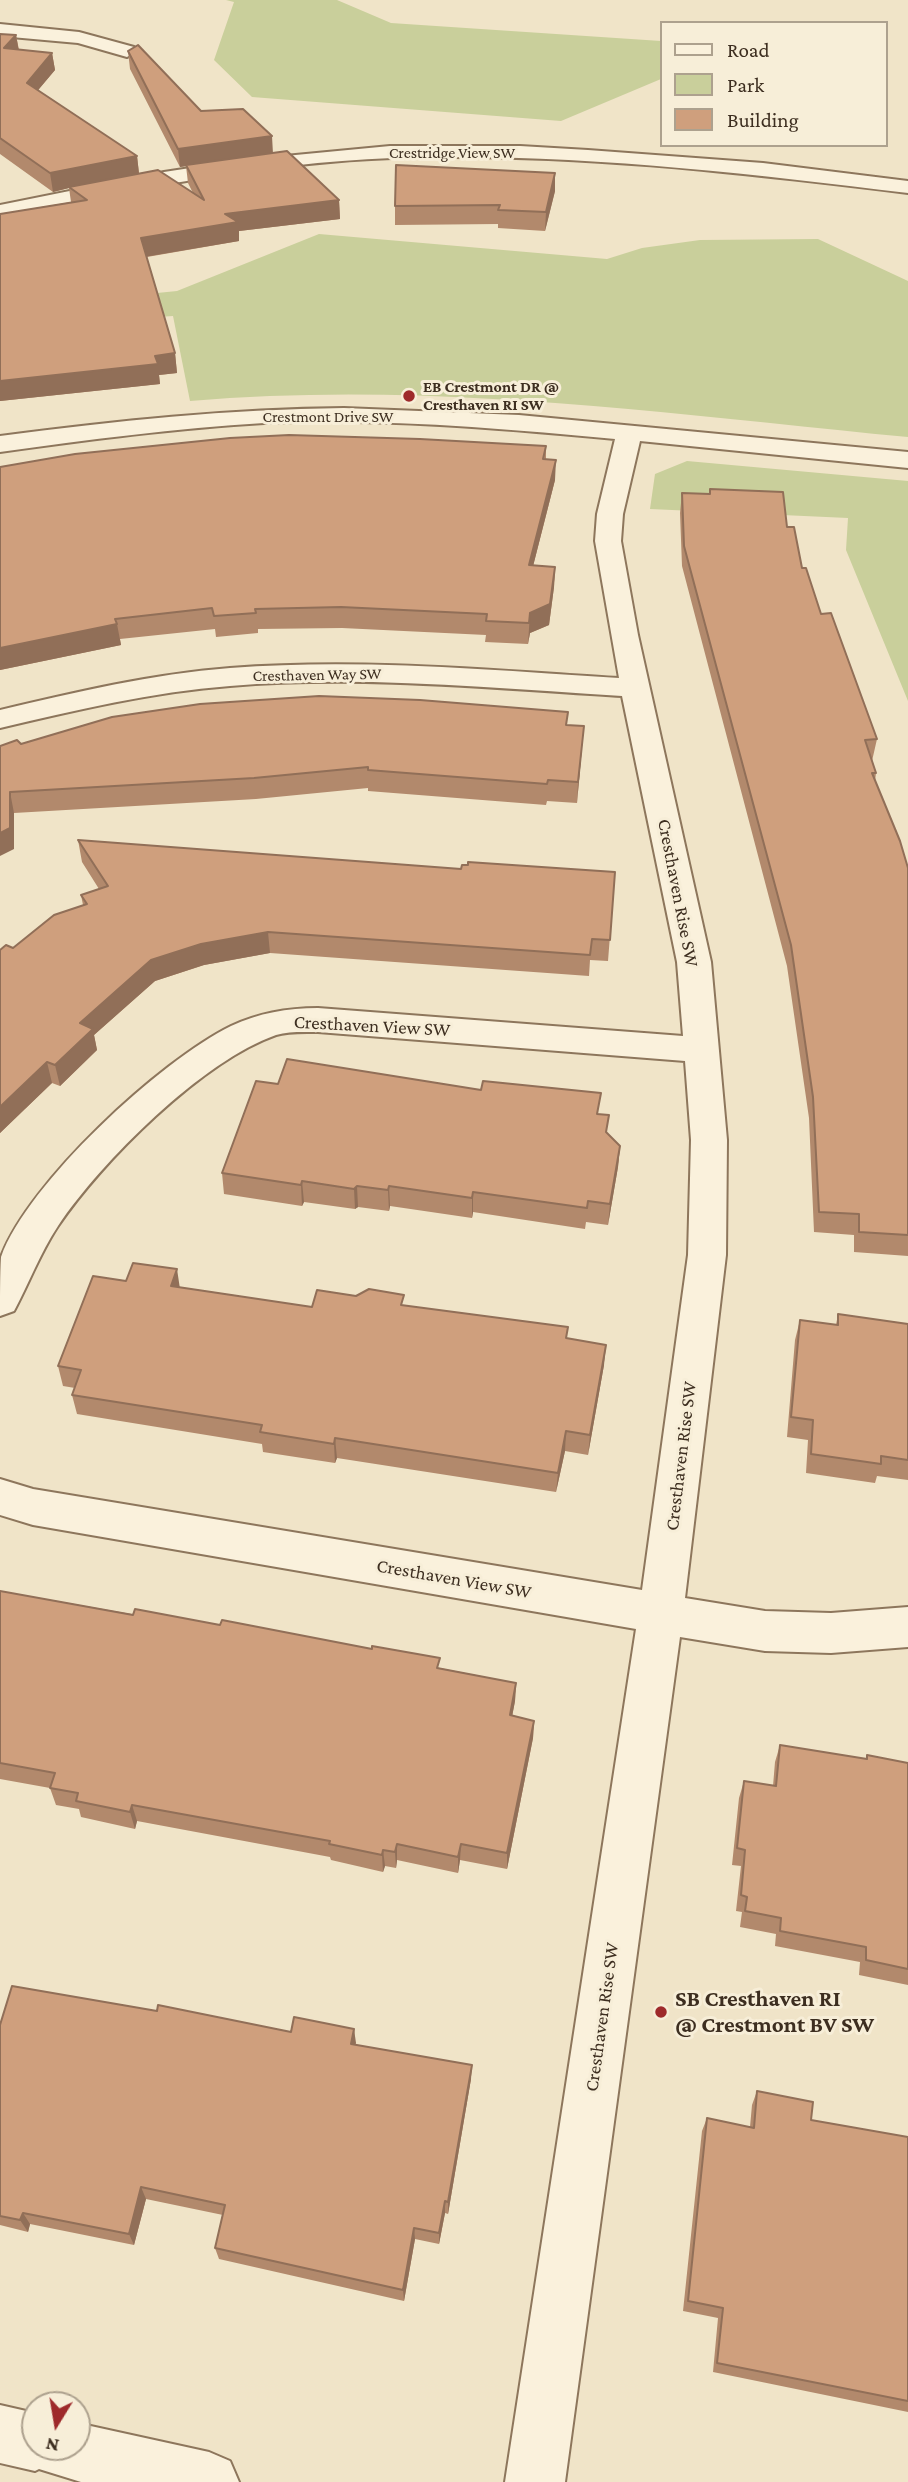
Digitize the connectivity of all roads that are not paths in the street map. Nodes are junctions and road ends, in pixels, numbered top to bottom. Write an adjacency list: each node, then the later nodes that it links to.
1 (0, 30): 2 (street)
2 (127, 51)
3 (908, 187): 4 (street, Crestridge View SW)
4 (0, 211)
5 (629, 433): 6 (street, Crestmont Drive SW); 7 (street, Crestmont Drive SW); 8 (street, Cresthaven Rise SW)
6 (0, 444)
7 (908, 460)
8 (637, 688): 9 (street, Cresthaven Way SW); 10 (street, Cresthaven Rise SW)
9 (0, 719)
10 (701, 1050): 11 (street, Cresthaven View SW); 13 (street, Cresthaven Rise SW)
11 (0, 1300)
12 (0, 1497): 13 (street, Cresthaven View SW)
13 (660, 1614): 14 (street, Cresthaven View SW); 19 (street, Cresthaven Rise SW)
14 (908, 1628)
15 (0, 2434): 16 (street)
16 (21, 2439)
17 (91, 2455): 18 (street)
18 (209, 2482)
19 (535, 2482)

